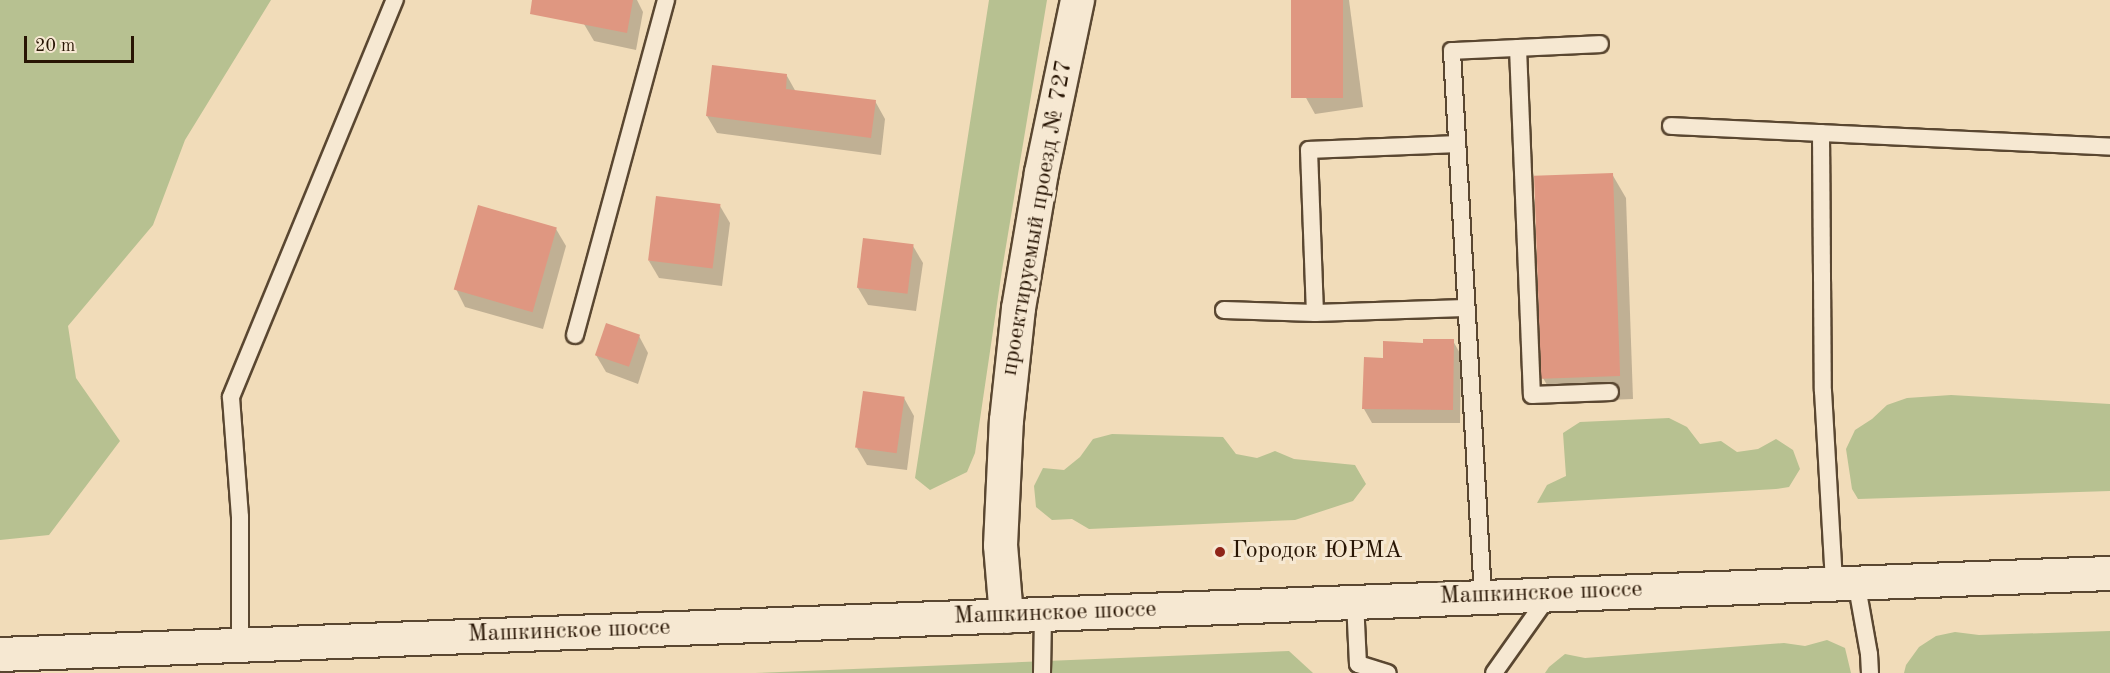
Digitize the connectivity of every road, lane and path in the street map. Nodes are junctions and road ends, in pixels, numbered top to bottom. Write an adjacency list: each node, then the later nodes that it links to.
1 (395, 0): 22 (lane)
2 (666, 0): 13 (lane)
3 (1077, 0): 21 (main road, проектируемый проезд № 727)
4 (1600, 44): 5 (lane)
5 (1518, 48): 8 (lane); 14 (lane)
6 (1671, 126): 7 (lane)
7 (1821, 133): 9 (lane); 16 (lane)
8 (1457, 144): 10 (lane); 12 (lane)
9 (2110, 147)
10 (1465, 308): 12 (lane); 18 (lane)
11 (1224, 310): 12 (lane)
12 (1316, 313)
13 (575, 334)
14 (1610, 392)
15 (2110, 573): 16 (main road, Машкинское шоссе)
16 (1845, 582): 17 (main road, Машкинское шоссе); 28 (lane)
17 (1550, 594): 18 (main road, Машкинское шоссе); 27 (lane)
18 (1483, 596): 19 (main road, Машкинское шоссе)
19 (1355, 601): 20 (main road, Машкинское шоссе); 24 (lane)
20 (1043, 614): 21 (main road, Машкинское шоссе); 25 (lane)
21 (1006, 616): 22 (main road, Машкинское шоссе)
22 (240, 644): 23 (main road, Машкинское шоссе)
23 (0, 654)
24 (1358, 668): 26 (lane)
25 (1042, 673)
26 (1388, 673)
27 (1494, 673)
28 (1870, 673)

